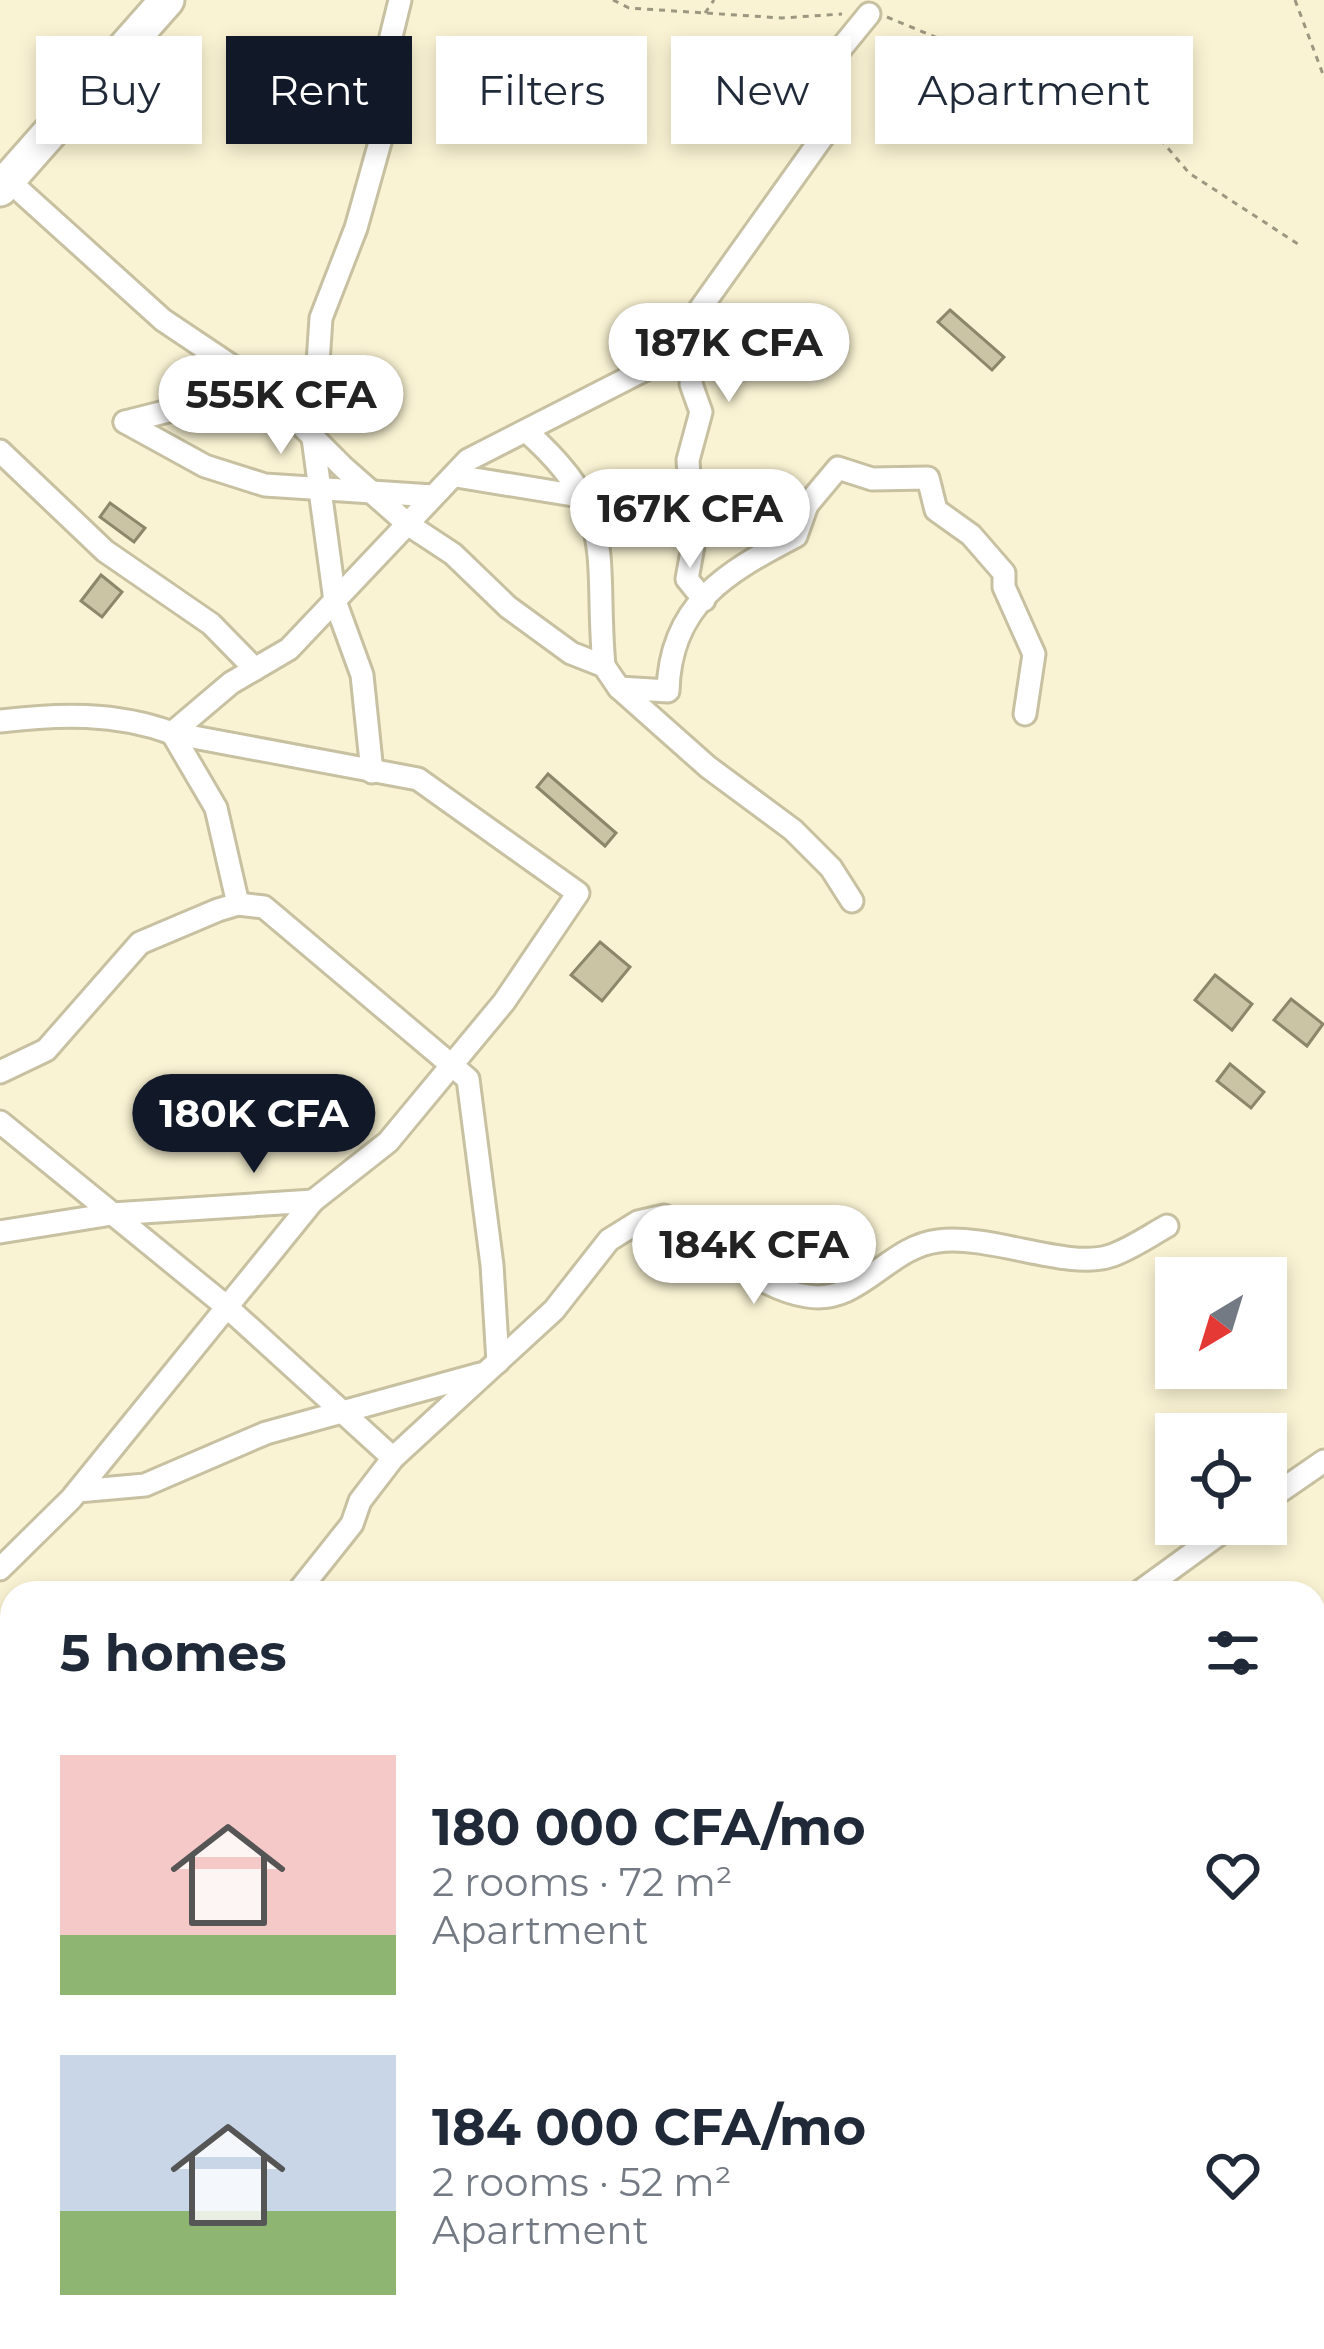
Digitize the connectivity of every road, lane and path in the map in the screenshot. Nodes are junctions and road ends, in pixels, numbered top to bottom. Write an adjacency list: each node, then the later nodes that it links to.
1 (167, 0): 9 (highway)
2 (400, 0): 14 (street)
3 (613, 0): 6 (path)
4 (714, 0): 6 (path)
5 (1295, 0): 8 (path)
6 (705, 14): 7 (path)
7 (869, 14): 10 (path); 11 (street)
8 (1324, 77)
9 (4, 184): 12 (street)
10 (1301, 246)
11 (695, 316): 13 (street); 21 (street)
12 (263, 388): 14 (street); 17 (street)
13 (526, 431): 16 (street); 20 (street)
14 (313, 438): 17 (street); 18 (street)
15 (0, 451): 27 (street)
16 (456, 476): 19 (street); 20 (street)
17 (316, 487): 18 (street); 25 (street)
18 (372, 492): 19 (street); 23 (street)
19 (434, 496): 23 (street)
20 (586, 496): 21 (street); 26 (street)
21 (693, 497): 22 (street); 24 (street)
22 (807, 505): 24 (street); 29 (street)
23 (409, 525): 25 (street); 26 (street)
24 (704, 600): 28 (street)
25 (335, 601): 27 (street); 32 (street)
26 (604, 666): 28 (street)
27 (255, 669): 31 (street)
28 (619, 688): 33 (street)
29 (1025, 714)
30 (0, 721): 31 (street)
31 (172, 733): 32 (street); 34 (street)
32 (372, 772): 35 (street)
33 (852, 901)
34 (238, 904): 35 (street); 36 (street)
35 (453, 1065): 38 (street); 43 (street)
36 (0, 1072)
37 (0, 1122): 39 (street)
38 (313, 1201): 39 (street); 42 (street)
39 (112, 1214): 41 (street); 42 (street)
40 (1167, 1226): 43 (street)
41 (0, 1232)
42 (226, 1307): 44 (street); 48 (street)
43 (492, 1367): 44 (street); 45 (street)
44 (340, 1409): 45 (street); 48 (street)
45 (393, 1458): 51 (street)
46 (1324, 1461): 47 (street)
47 (1287, 1487)
48 (78, 1491): 50 (street)
49 (1204, 1545): 52 (street)
50 (0, 1569)
51 (307, 1581)
52 (1155, 1581)

